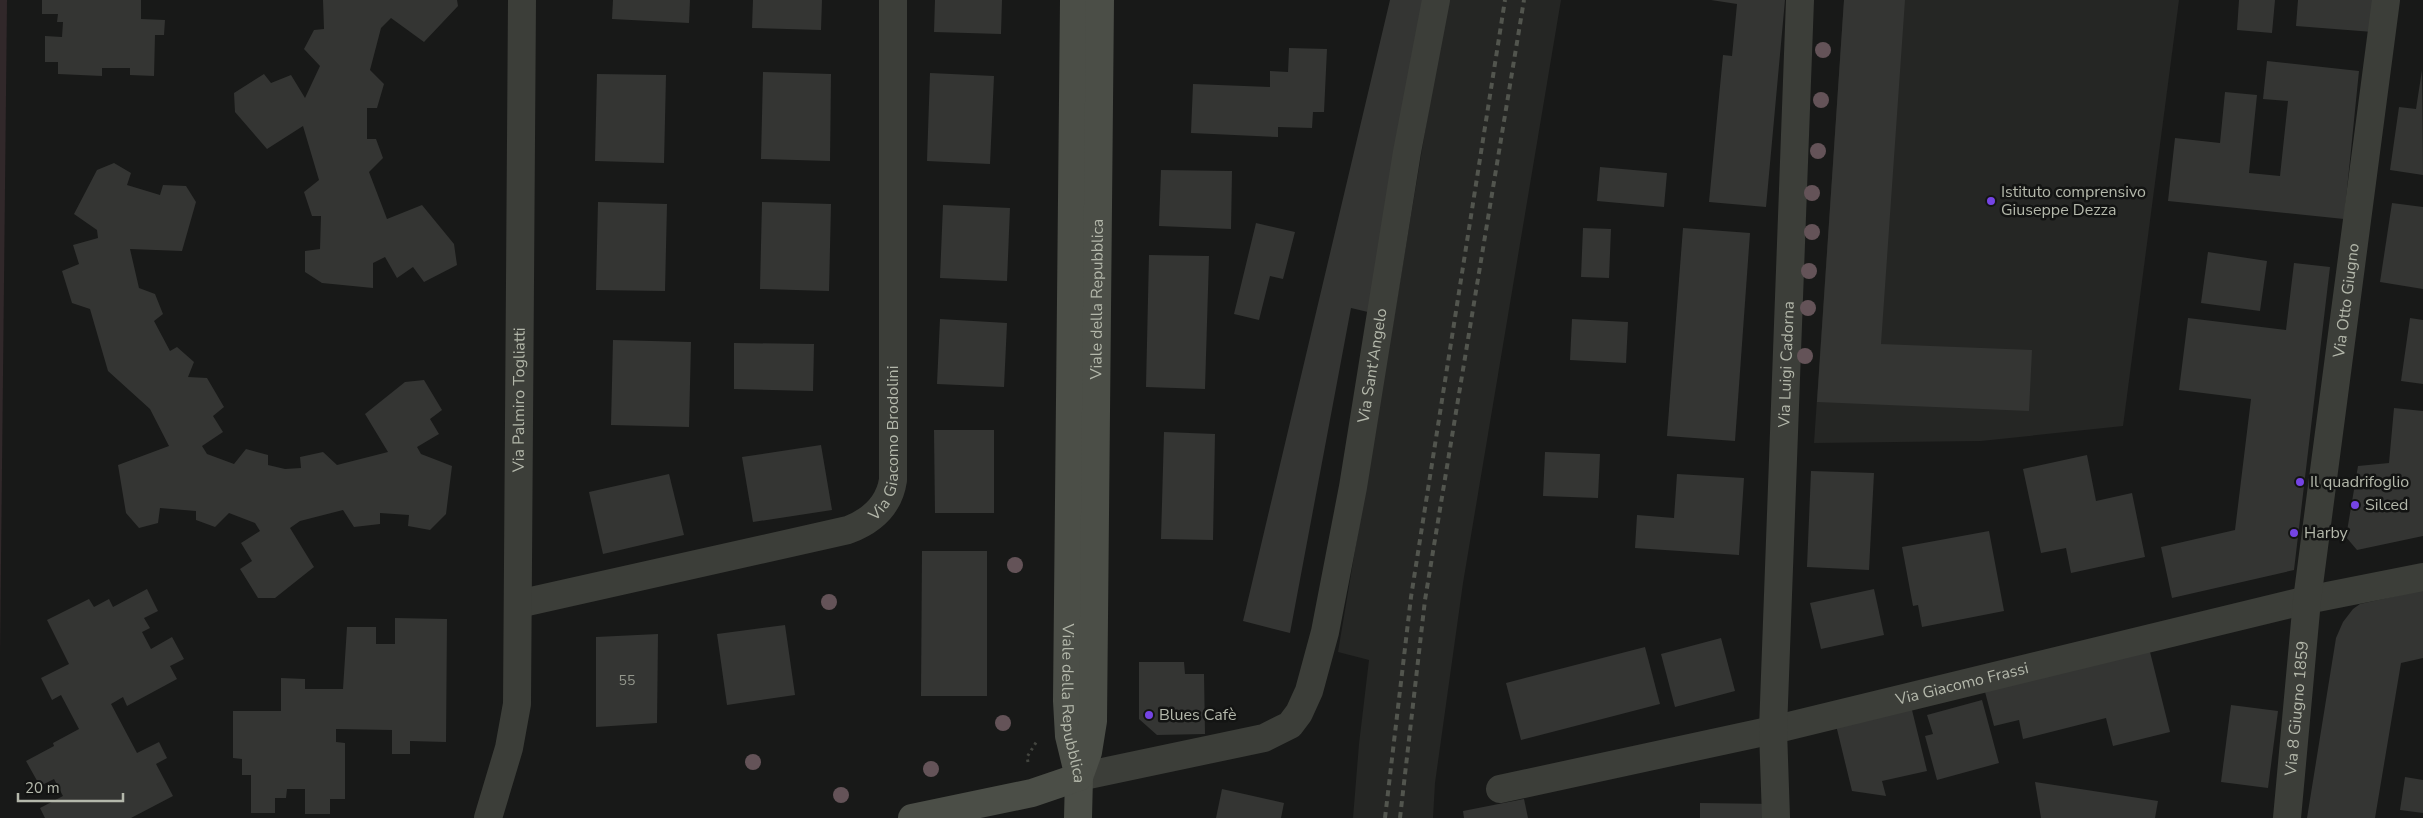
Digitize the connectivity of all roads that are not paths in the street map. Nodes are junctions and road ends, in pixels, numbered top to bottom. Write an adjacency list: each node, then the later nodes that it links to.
1 (522, 0): 10 (street, Via Palmiro Togliatti)
2 (893, 0): 10 (street, Via Giacomo Brodolini)
3 (1074, 0): 12 (street, Viale della Repubblica)
4 (1100, 0): 12 (street, Viale della Repubblica)
5 (1436, 0): 12 (street, Via Sant'Angelo)
6 (1800, 0): 11 (street, Via Luigi Cadorna)
7 (2386, 0): 9 (street, Via Otto Giugno)
8 (2423, 577): 9 (street, Via Giacomo Frassi)
9 (2307, 600): 11 (street, Via Giacomo Frassi); 18 (street, Via 8 Giugno 1859)
10 (518, 604): 14 (street, Via Palmiro Togliatti)
11 (1773, 730): 13 (street, Via Giacomo Frassi); 17 (street, Via Luigi Cadorna)
12 (1079, 777): 15 (street); 16 (street)
13 (1500, 789)
14 (496, 810)
15 (912, 818)
16 (1078, 818)
17 (1776, 818)
18 (2287, 818)

